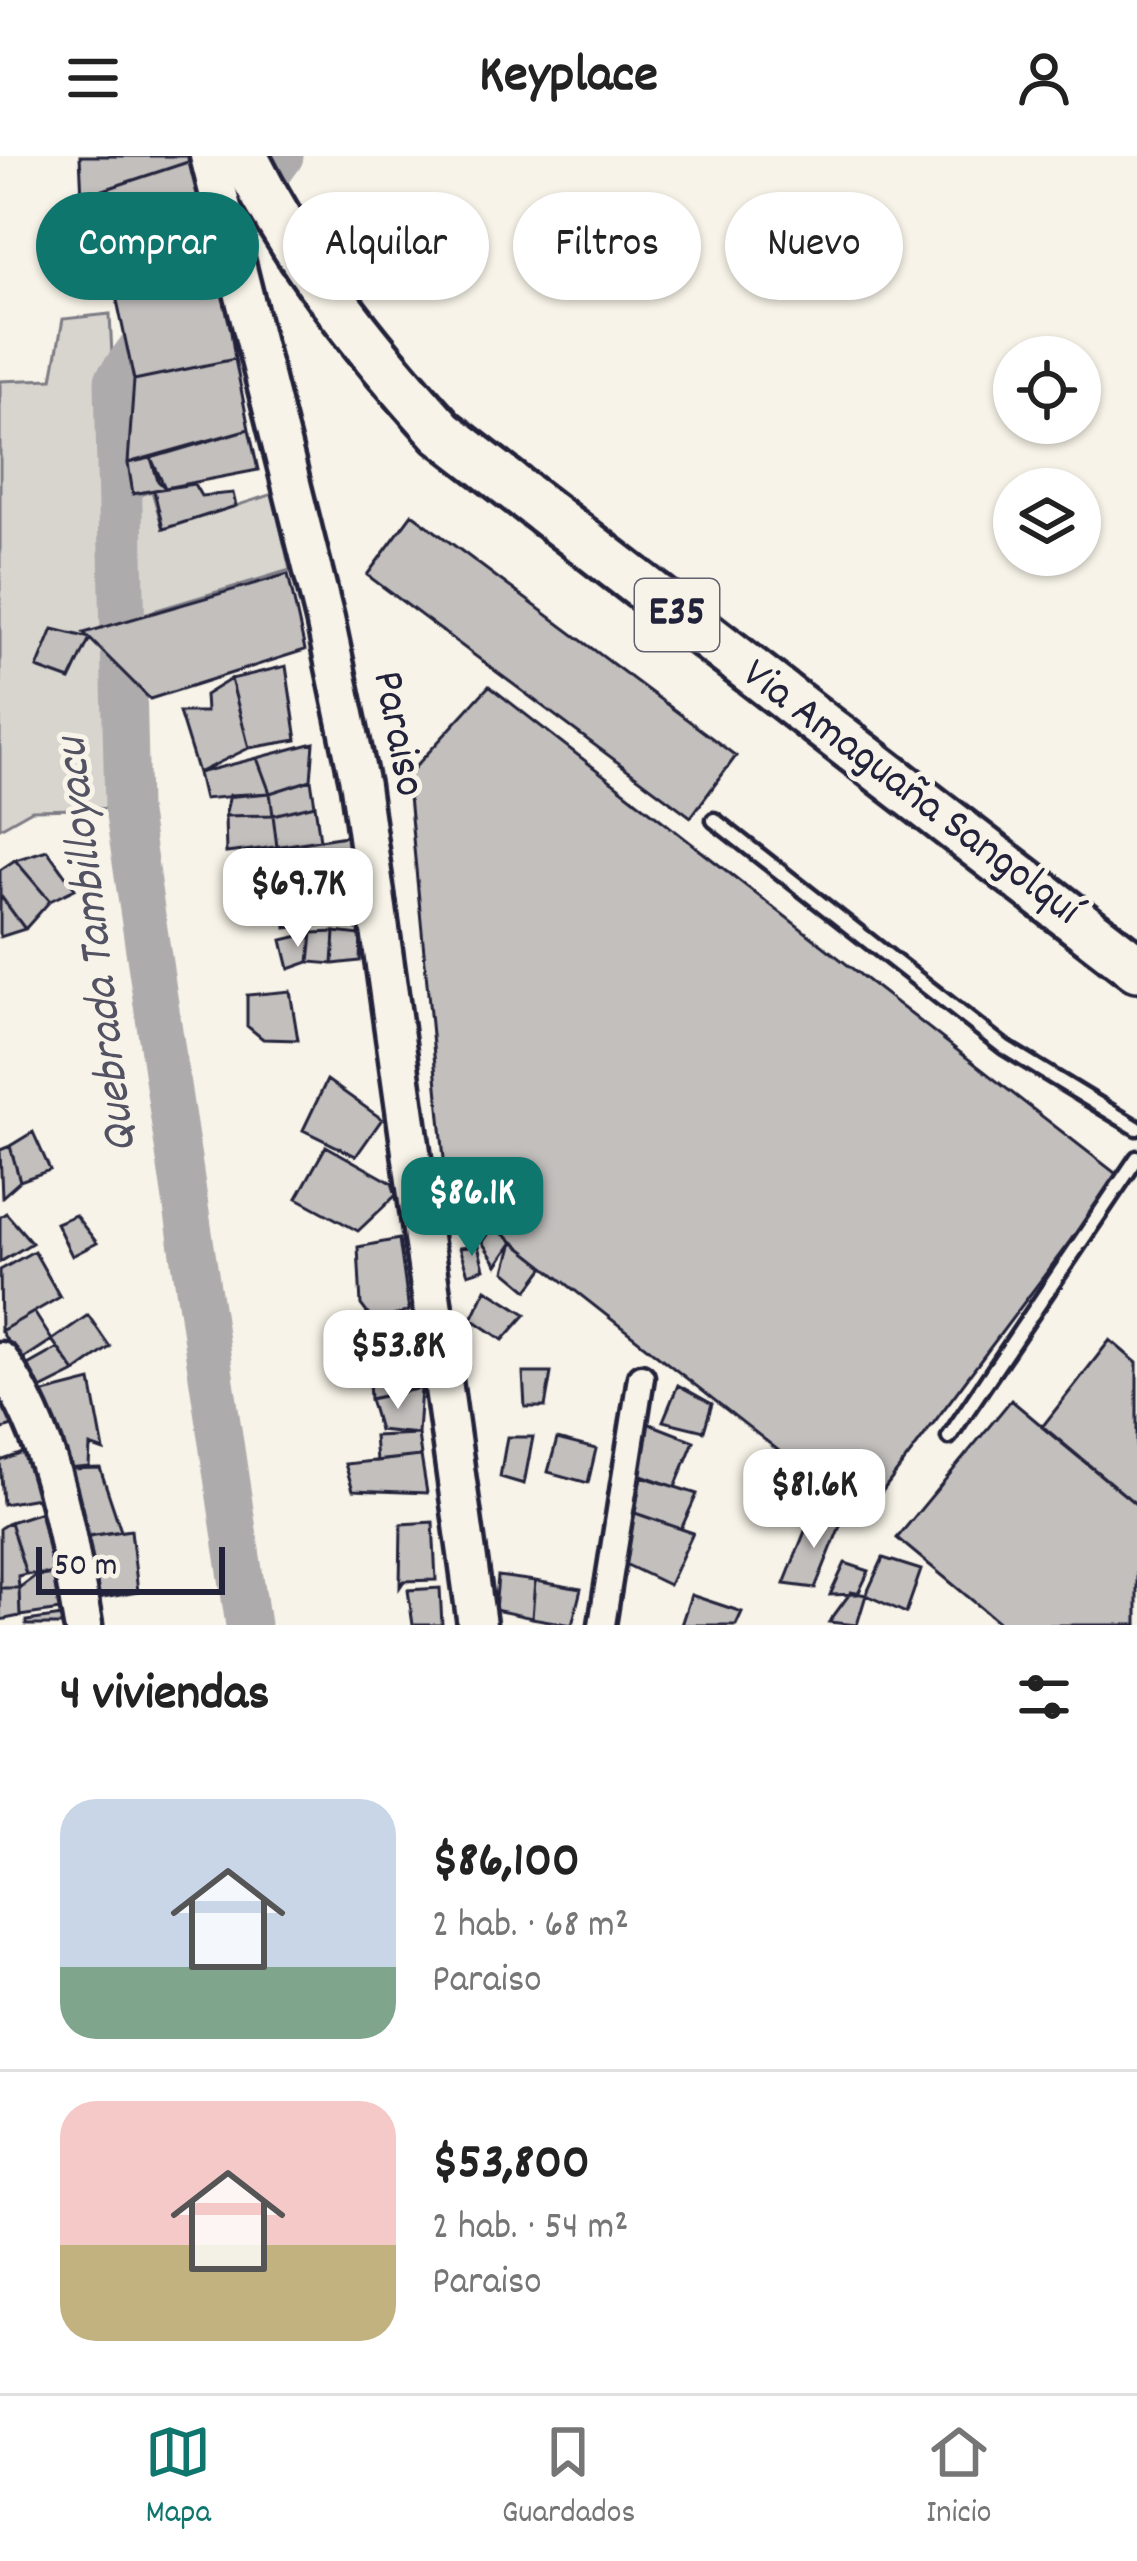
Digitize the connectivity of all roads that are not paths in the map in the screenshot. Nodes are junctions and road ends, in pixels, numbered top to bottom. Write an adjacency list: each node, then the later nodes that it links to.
1 (209, 156): 11 (street, Paraiso)
2 (244, 156): 4 (highway, Via Amaguaña Sangolquí / E35)
3 (714, 820): 5 (lane)
4 (1137, 968)
5 (1137, 1128)
6 (1137, 1158): 9 (lane)
7 (0, 1361): 10 (street)
8 (640, 1377): 12 (street)
9 (949, 1437)
10 (83, 1625)
11 (477, 1625)
12 (602, 1625)

